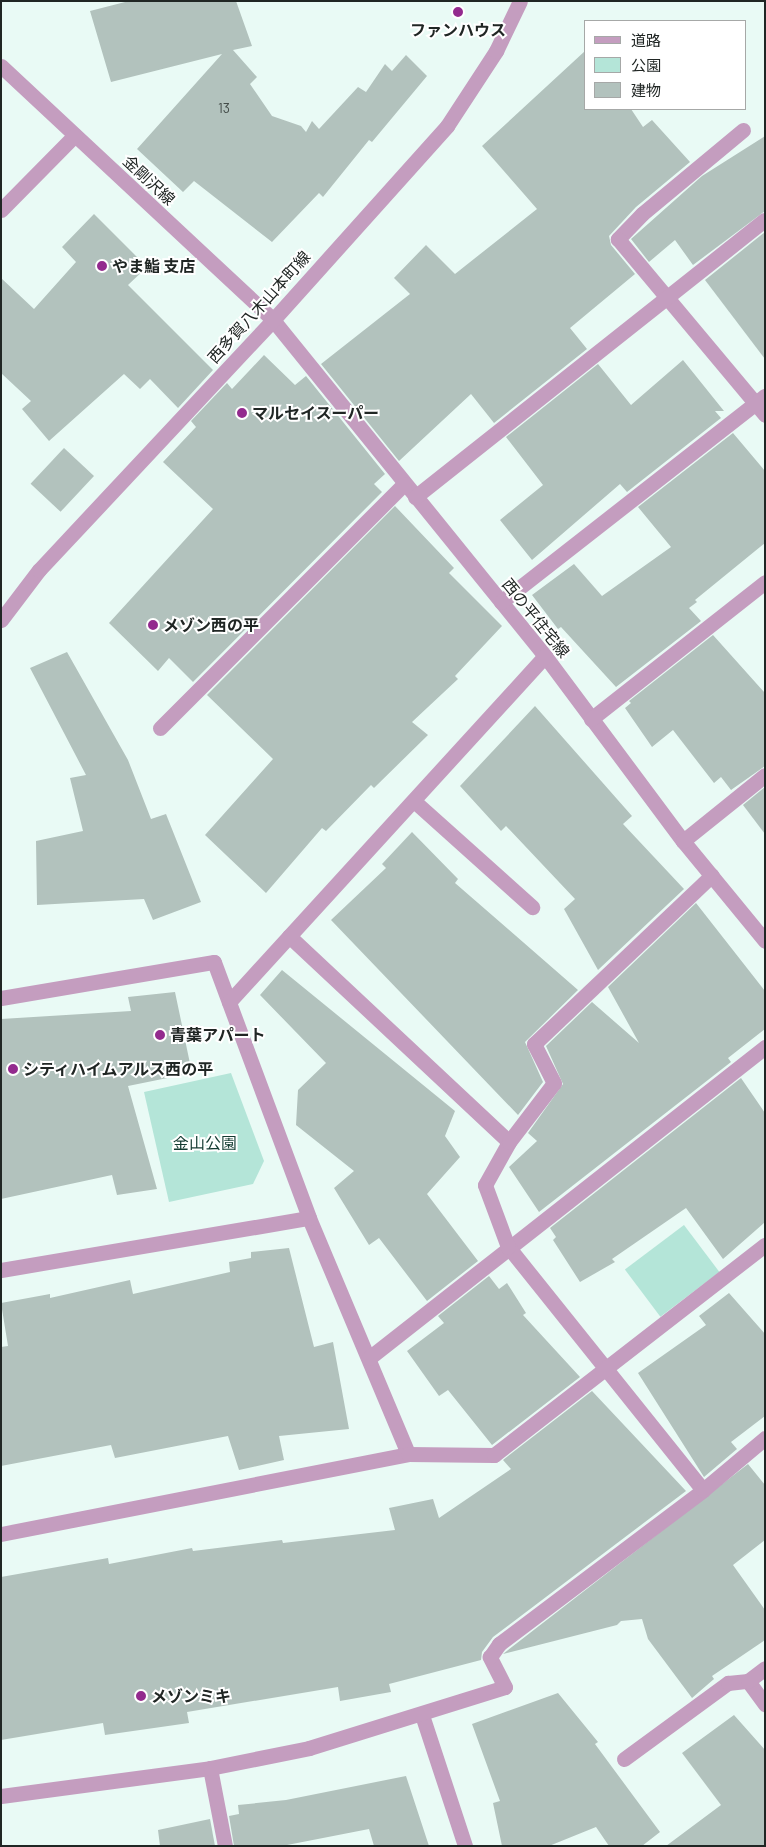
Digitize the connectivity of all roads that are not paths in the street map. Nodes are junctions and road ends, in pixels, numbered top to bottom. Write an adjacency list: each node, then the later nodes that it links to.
1 (520, 1): 8 (street, 西多賀八木山本町線)
2 (1, 66): 4 (street, 金剛沢線)
3 (743, 130): 7 (street)
4 (75, 135): 5 (street); 8 (street, 金剛沢線)
5 (1, 210)
6 (765, 220): 7 (street)
7 (666, 297): 9 (street); 11 (street)
8 (273, 320): 10 (street, 西の平住宅線); 14 (street, 西多賀八木山本町線)
9 (762, 405): 13 (street)
10 (404, 484): 11 (street, 西の平住宅線); 17 (street)
11 (415, 497): 13 (street, 西の平住宅線)
12 (765, 582): 16 (street)
13 (501, 602): 15 (street, 西の平住宅線)
14 (1, 620)
15 (545, 656): 16 (street, 西の平住宅線); 19 (street)
16 (591, 719): 20 (street, 西の平住宅線)
17 (160, 728)
18 (765, 775): 20 (street)
19 (414, 800): 22 (street); 23 (street)
20 (682, 841): 21 (street, 西の平住宅線)
21 (712, 875): 24 (street, 西の平住宅線); 28 (street)
22 (532, 907)
23 (289, 936): 26 (street); 28 (street)
24 (765, 941)
25 (1, 998): 26 (street)
26 (229, 1002): 29 (street)
27 (765, 1047): 31 (street)
28 (509, 1142): 31 (street)
29 (309, 1218): 32 (street); 33 (street)
30 (765, 1244): 34 (street)
31 (508, 1247): 33 (street); 34 (street)
32 (1, 1270)
33 (369, 1358): 36 (street)
34 (605, 1370): 36 (street); 37 (street)
35 (764, 1439): 37 (street)
36 (408, 1454): 38 (street)
37 (703, 1490): 42 (street)
38 (1, 1534)
39 (765, 1668): 40 (street)
40 (748, 1681): 41 (street); 43 (street)
41 (765, 1704)
42 (422, 1715): 44 (street); 47 (street)
43 (624, 1760)
44 (210, 1768): 45 (street); 46 (street)
45 (1, 1796)
46 (226, 1846)
47 (465, 1846)

